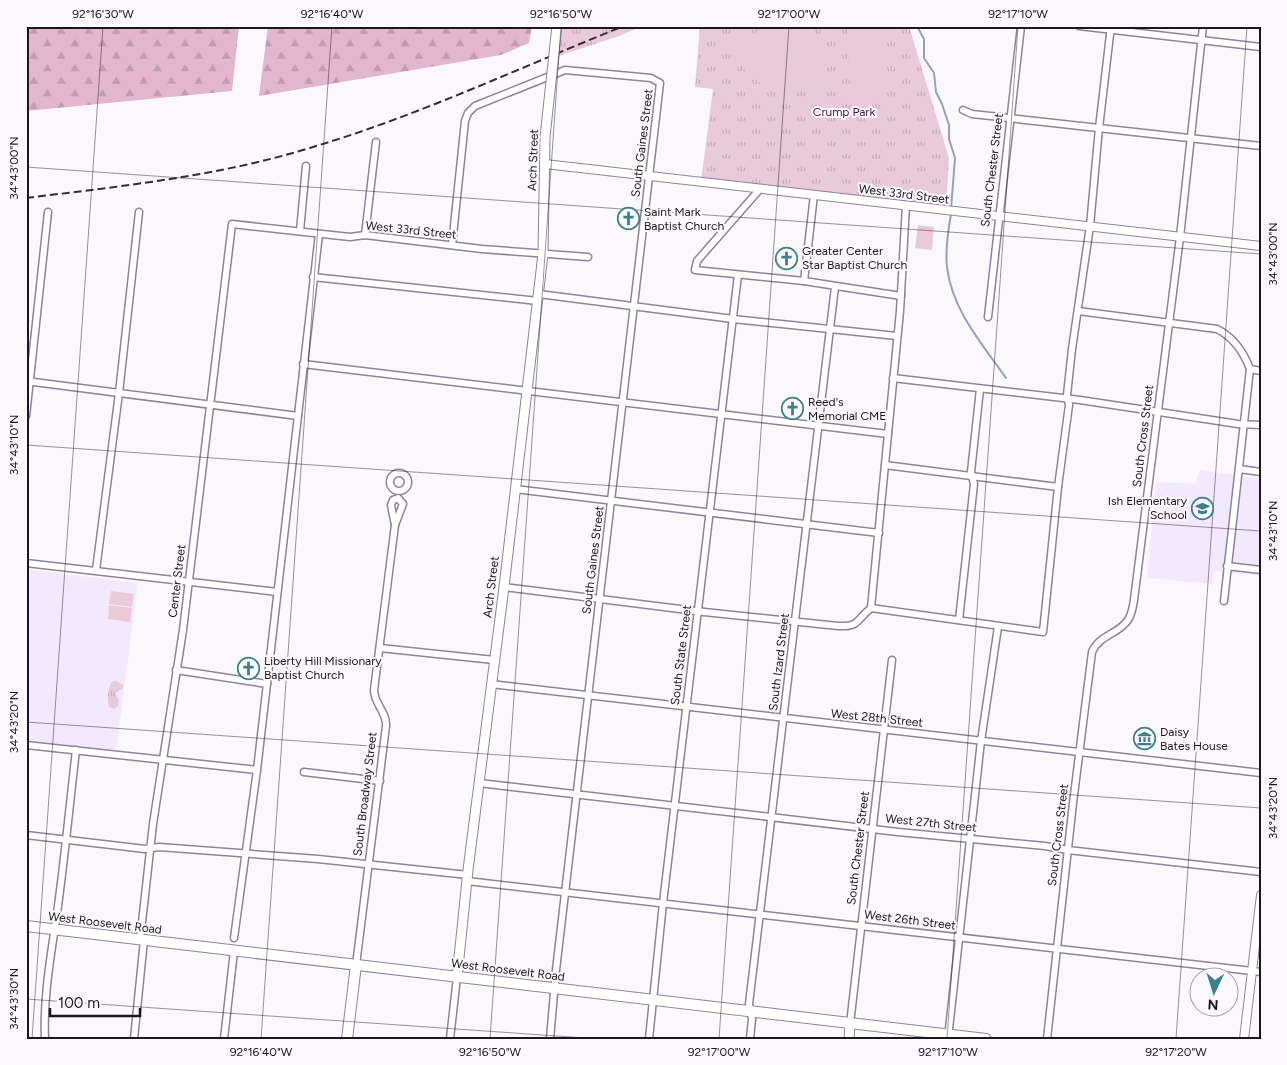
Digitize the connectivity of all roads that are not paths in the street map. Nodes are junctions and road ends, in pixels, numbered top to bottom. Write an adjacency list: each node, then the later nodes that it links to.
1 (557, 26): 14 (main road, Arch Street, bridge)
2 (1021, 26): 9 (street, South Chester Street)
3 (1079, 26): 5 (street)
4 (1203, 26): 6 (street, South Cross Street)
5 (1110, 28): 6 (street); 10 (street)
6 (1201, 40): 7 (street); 11 (street, South Cross Street)
7 (1261, 47)
8 (964, 110): 9 (street)
9 (1010, 119): 10 (street); 22 (street, South Chester Street)
10 (1099, 128): 11 (street); 24 (street)
11 (1190, 139): 13 (street); 28 (street, South Cross Street)
12 (376, 142): 27 (street)
13 (1261, 146)
14 (545, 164): 16 (street, West 33rd Street); 31 (main road, Arch Street)
15 (306, 166): 25 (street)
16 (650, 175): 17 (street, West 33rd Street); 29 (street, South Gaines Street); 39 (street, South Gaines Street)
17 (760, 189): 18 (street, West 33rd Street); 33 (street)
18 (814, 195): 19 (street, West 33rd Street); 35 (street)
19 (906, 205): 22 (street, West 33rd Street); 37 (street)
20 (48, 212): 50 (street)
21 (139, 212): 53 (street)
22 (999, 216): 24 (street, West 33rd Street); 41 (street, South Chester Street)
23 (232, 224): 25 (street, West 33rd Street); 56 (street, Center Street)
24 (1090, 226): 28 (street, West 33rd Street); 40 (street)
25 (300, 231): 26 (street, West 33rd Street)
26 (319, 234): 27 (street, West 33rd Street); 34 (street)
27 (365, 235): 29 (street, West 33rd Street)
28 (1180, 237): 30 (street, West 33rd Street); 43 (street, South Cross Street)
29 (452, 245): 31 (street, West 33rd Street)
30 (1261, 246)
31 (543, 254): 32 (street, West 33rd Street); 38 (main road, Arch Street)
32 (588, 257)
33 (738, 275): 35 (street); 42 (street, South State Street)
34 (313, 277): 38 (street); 46 (street)
35 (804, 282): 36 (street)
36 (835, 287): 37 (street); 44 (street, South Izard Street)
37 (901, 296): 45 (street)
38 (538, 298): 39 (street); 52 (main road, Arch Street)
39 (634, 306): 42 (street); 55 (street, South Gaines Street)
40 (1078, 311): 43 (street); 54 (street)
41 (988, 317)
42 (733, 319): 44 (street); 58 (street, South State Street)
43 (1169, 324): 47 (street); 57 (street, South Cross Street)
44 (830, 329): 45 (street); 63 (street, South Izard Street)
45 (897, 336): 49 (street)
46 (303, 364): 52 (street); 60 (street)
47 (1250, 369): 48 (street); 61 (street)
48 (1261, 371)
49 (893, 378): 51 (street); 64 (street)
50 (28, 381): 53 (street); 59 (street)
51 (980, 389): 54 (street); 68 (street)
52 (527, 392): 55 (street); 70 (main road, Arch Street)
53 (119, 393): 56 (street); 78 (street)
54 (1068, 399): 57 (street); 69 (street)
55 (622, 403): 58 (street); 71 (street, South Gaines Street)
56 (211, 405): 60 (street); 80 (street, Center Street)
57 (1159, 412): 61 (street); 103 (street, South Cross Street)
58 (722, 414): 63 (street); 72 (street, South State Street)
59 (26, 416)
60 (298, 416): 82 (street)
61 (1243, 424): 62 (street); 66 (street)
62 (1261, 425)
63 (818, 427): 64 (street); 73 (street, South Izard Street)
64 (888, 434): 65 (street)
65 (885, 466): 68 (street); 75 (street)
66 (1239, 469): 67 (street); 77 (street)
67 (1261, 472)
68 (972, 476): 69 (street); 87 (street)
69 (1058, 487): 89 (street)
70 (515, 489): 71 (street); 81 (main road, Arch Street)
71 (611, 501): 72 (street); 83 (street, South Gaines Street)
72 (709, 513): 73 (street); 86 (street, South State Street)
73 (807, 525): 75 (street); 88 (street, South Izard Street)
74 (395, 526): 74 (street, South Broadway Street); 90 (street, South Broadway Street)
75 (879, 533): 85 (street)
76 (26, 563): 78 (street)
77 (1227, 566): 79 (street); 84 (street)
78 (96, 570): 80 (street)
79 (1261, 570)
80 (189, 582): 82 (street); 93 (street, Center Street)
81 (504, 586): 83 (street); 91 (main road, Arch Street)
82 (277, 592): 94 (street)
83 (600, 598): 86 (street); 96 (street, South Gaines Street)
84 (1224, 601)
85 (871, 608): 87 (street); 88 (street)
86 (698, 611): 88 (street); 97 (street, South State Street)
87 (959, 620): 89 (street)
88 (795, 621): 98 (street, South Izard Street)
89 (998, 627): 100 (street)
90 (380, 648): 91 (street); 108 (street, South Broadway Street)
91 (494, 660): 95 (main road, Arch Street)
92 (892, 660): 99 (street, South Chester Street)
93 (176, 670): 94 (street); 104 (street, Center Street)
94 (267, 684): 105 (street)
95 (491, 684): 96 (street, West 28th Street); 109 (main road, Arch Street)
96 (588, 696): 97 (street, West 28th Street); 110 (street, South Gaines Street)
97 (686, 708): 98 (street, West 28th Street); 111 (street, South State Street)
98 (784, 719): 99 (street, West 28th Street); 112 (street, South Izard Street)
99 (885, 730): 100 (street, West 28th Street); 113 (street, South Chester Street)
100 (981, 741): 103 (street, West 28th Street); 115 (street)
101 (26, 745): 102 (street)
102 (76, 750): 104 (street); 116 (street)
103 (1080, 753): 107 (street, West 28th Street); 118 (street, South Cross Street)
104 (163, 760): 105 (street); 117 (street, Center Street)
105 (257, 770): 119 (street)
106 (304, 772): 108 (street)
107 (1261, 773)
108 (380, 781): 120 (street, South Broadway Street)
109 (479, 783): 110 (street, West 27th Street); 122 (main road, Arch Street)
110 (576, 794): 111 (street, West 27th Street); 123 (street, South Gaines Street)
111 (674, 805): 112 (street, West 27th Street); 125 (street, South State Street)
112 (772, 816): 113 (street, West 27th Street); 126 (street, South Izard Street)
113 (873, 828): 115 (street, West 27th Street); 128 (street, South Chester Street)
114 (26, 835): 116 (street, West 26th Street)
115 (969, 839): 118 (street, West 27th Street); 130 (street)
116 (67, 840): 117 (street, West 26th Street); 129 (street)
117 (150, 849): 119 (street, West 26th Street); 132 (street, Center Street)
118 (1068, 850): 121 (street, West 27th Street); 133 (street, South Cross Street)
119 (246, 853): 120 (street, West 26th Street); 131 (street)
120 (370, 865): 122 (street, West 26th Street); 135 (street, South Broadway Street)
121 (1261, 872)
122 (467, 878): 123 (street, West 26th Street); 137 (main road, Arch Street)
123 (565, 892): 125 (street, West 26th Street); 138 (street, South Gaines Street)
124 (1261, 894): 136 (street)
125 (663, 903): 126 (street, West 26th Street); 139 (street, South State Street)
126 (761, 915): 128 (street, West 26th Street); 140 (street, South Izard Street)
127 (26, 926): 129 (main road, West Roosevelt Road)
128 (862, 926): 130 (street, West 26th Street); 141 (street, South Chester Street)
129 (55, 930): 132 (main road, West Roosevelt Road); 143 (street)
130 (958, 937): 133 (street, West 26th Street); 142 (street)
131 (234, 938)
132 (142, 940): 134 (main road, West Roosevelt Road); 144 (street, Center Street)
133 (1057, 948): 136 (street, West 26th Street); 153 (street, South Cross Street)
134 (234, 951): 135 (main road, West Roosevelt Road); 145 (street)
135 (356, 965): 137 (main road, West Roosevelt Road); 146 (main road, South Broadway Street)
136 (1257, 971): 154 (street)
137 (458, 977): 138 (main road, West Roosevelt Road); 147 (street)
138 (555, 989): 139 (main road, West Roosevelt Road); 148 (street, South Gaines Street)
139 (652, 999): 140 (main road, West Roosevelt Road); 149 (street, South State Street)
140 (750, 1011): 141 (main road, West Roosevelt Road); 150 (street, South Izard Street)
141 (850, 1024): 142 (main road, West Roosevelt Road); 151 (main road, South Chester Street)
142 (948, 1037): 152 (main road, West Roosevelt Road)
143 (45, 1039)
144 (134, 1039)
145 (224, 1039)
146 (347, 1039)
147 (450, 1039)
148 (550, 1039)
149 (649, 1039)
150 (750, 1039)
151 (849, 1039)
152 (986, 1039)
153 (1047, 1039)
154 (1244, 1039)

